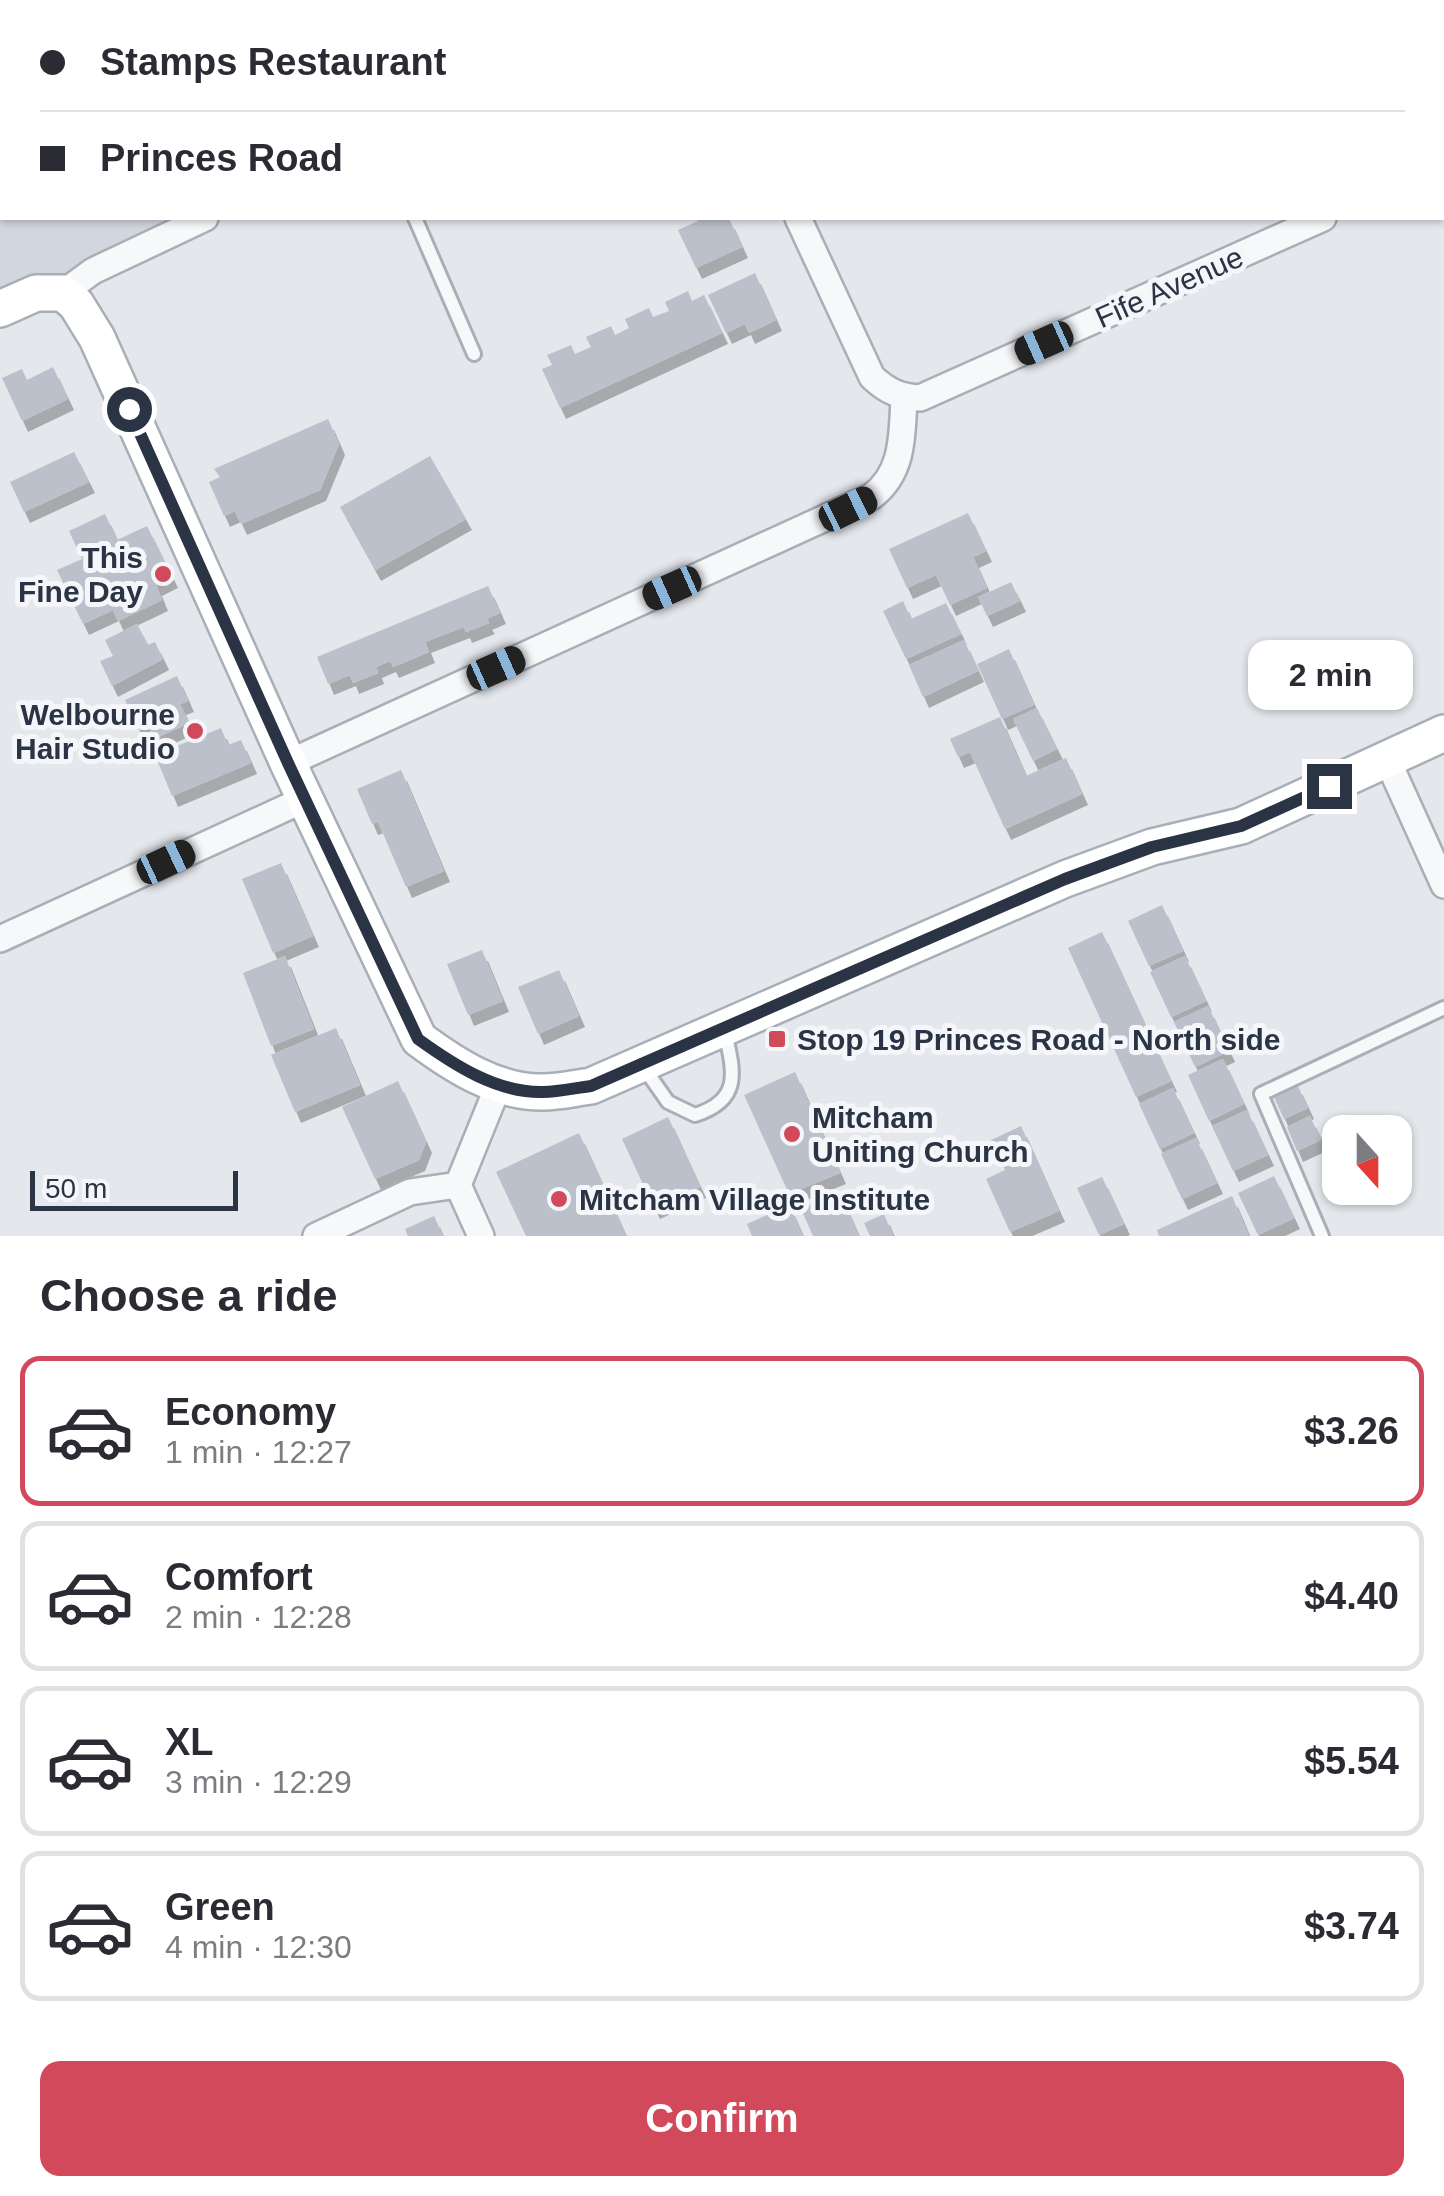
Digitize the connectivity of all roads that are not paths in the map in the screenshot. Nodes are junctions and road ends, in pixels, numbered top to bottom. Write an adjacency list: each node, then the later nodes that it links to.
1 (201, 220): 5 (street)
2 (416, 220): 7 (lane)
3 (799, 220): 8 (street)
4 (1319, 220): 8 (street, Fife Avenue)
5 (69, 299): 6 (street); 11 (street)
6 (0, 309)
7 (474, 354)
8 (904, 397): 11 (street)
9 (1444, 734): 10 (street)
10 (1387, 759): 13 (street); 16 (street)
11 (288, 763): 12 (street)
12 (305, 799): 14 (street); 18 (street)
13 (1444, 885)
14 (0, 938)
15 (1444, 1008): 22 (lane)
16 (725, 1029): 17 (street); 17 (lane)
17 (642, 1065): 18 (street)
18 (499, 1084): 19 (street)
19 (458, 1185): 20 (street); 21 (street)
20 (316, 1236)
21 (481, 1236)
22 (1322, 1236)

